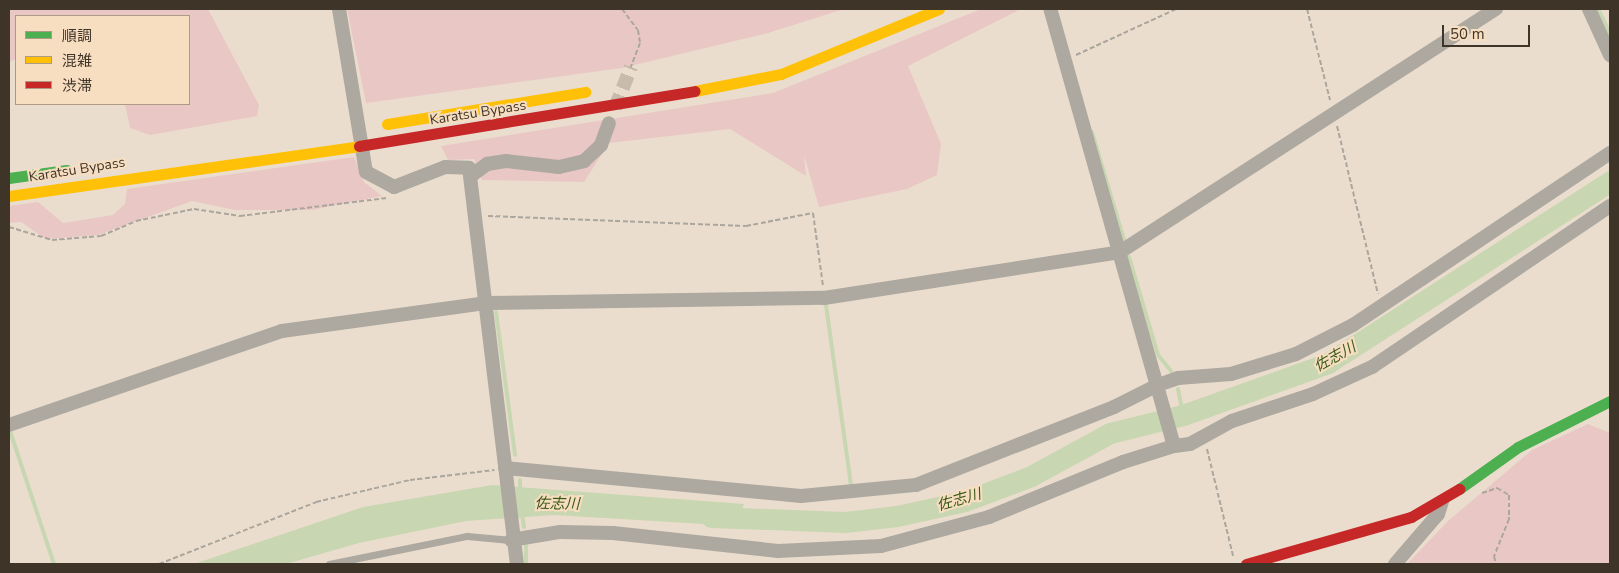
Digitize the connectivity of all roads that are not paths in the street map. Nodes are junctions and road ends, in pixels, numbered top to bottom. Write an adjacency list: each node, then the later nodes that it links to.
1 (339, 9): 11 (street)
2 (904, 9): 7 (main road)
3 (939, 9): 13 (main road, Karatsu Bypass)
4 (1050, 9): 20 (street)
5 (1496, 9): 20 (street)
6 (1589, 9): 8 (street)
7 (799, 52)
8 (1610, 55)
9 (602, 89): 11 (main road, Karatsu Bypass)
10 (609, 123): 16 (street)
11 (368, 126): 12 (main road, Karatsu Bypass); 13 (street)
12 (342, 132)
13 (360, 145): 16 (street); 18 (main road, Karatsu Bypass)
14 (1610, 153): 22 (street)
15 (75, 169): 17 (main road, Karatsu Bypass)
16 (472, 175): 21 (street)
17 (9, 178)
18 (9, 196)
19 (1610, 206): 25 (street)
20 (1120, 252): 21 (street); 22 (street)
21 (487, 303): 24 (street); 26 (street)
22 (1159, 388): 25 (street); 26 (street)
23 (1610, 401): 27 (main road)
24 (9, 425)
25 (1174, 444): 28 (street)
26 (505, 468): 28 (street)
27 (1442, 502): 31 (main road); 32 (street)
28 (511, 540): 29 (lane); 30 (street)
29 (329, 564)
30 (517, 564)
31 (1246, 564)
32 (1395, 564)

